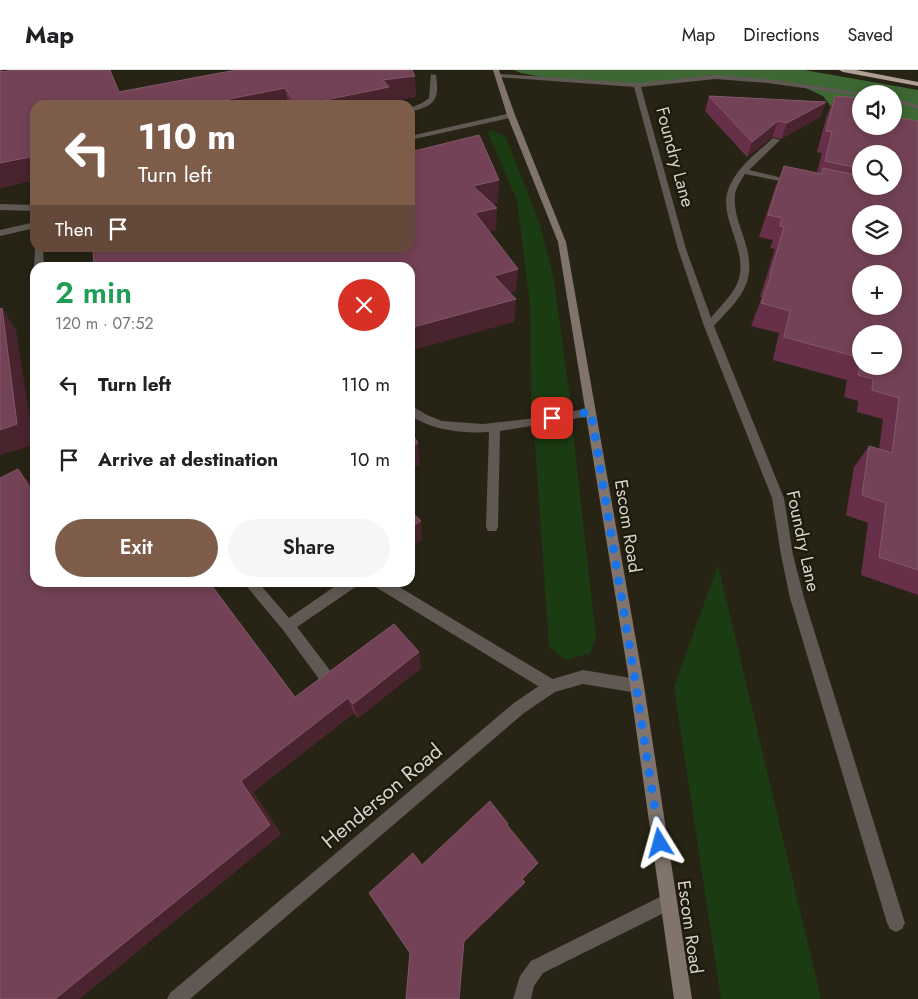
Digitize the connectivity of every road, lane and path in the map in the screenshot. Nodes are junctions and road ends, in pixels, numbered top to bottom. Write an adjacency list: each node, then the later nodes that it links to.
1 (842, 70): 4 (highway)
2 (497, 73): 5 (street); 10 (street, Escom Road)
3 (433, 75): 9 (street)
4 (918, 84)
5 (637, 85): 6 (street); 19 (street, Foundry Lane)
6 (852, 92)
7 (902, 102): 8 (street)
8 (918, 106)
9 (415, 108)
10 (511, 115): 11 (street); 20 (street, Escom Road)
11 (415, 137)
12 (776, 140): 13 (street)
13 (744, 172): 14 (street); 19 (street)
14 (808, 185)
15 (0, 207): 16 (street)
16 (30, 208)
17 (30, 226): 18 (street)
18 (0, 233)
19 (709, 326): 32 (street, Foundry Lane)
20 (591, 412): 22 (street); 30 (street, Escom Road)
21 (415, 414): 22 (street)
22 (495, 427): 23 (street)
23 (492, 527)
24 (253, 587): 27 (street)
25 (345, 587): 27 (street)
26 (387, 587): 29 (street)
27 (288, 626): 28 (street)
28 (324, 674)
29 (551, 686): 30 (street, Henderson Road); 33 (street, Henderson Road)
30 (636, 686): 31 (street, Escom Road)
31 (668, 902): 34 (street); 35 (street, Escom Road)
32 (896, 923)
33 (176, 999)
34 (522, 999)
35 (683, 999)

